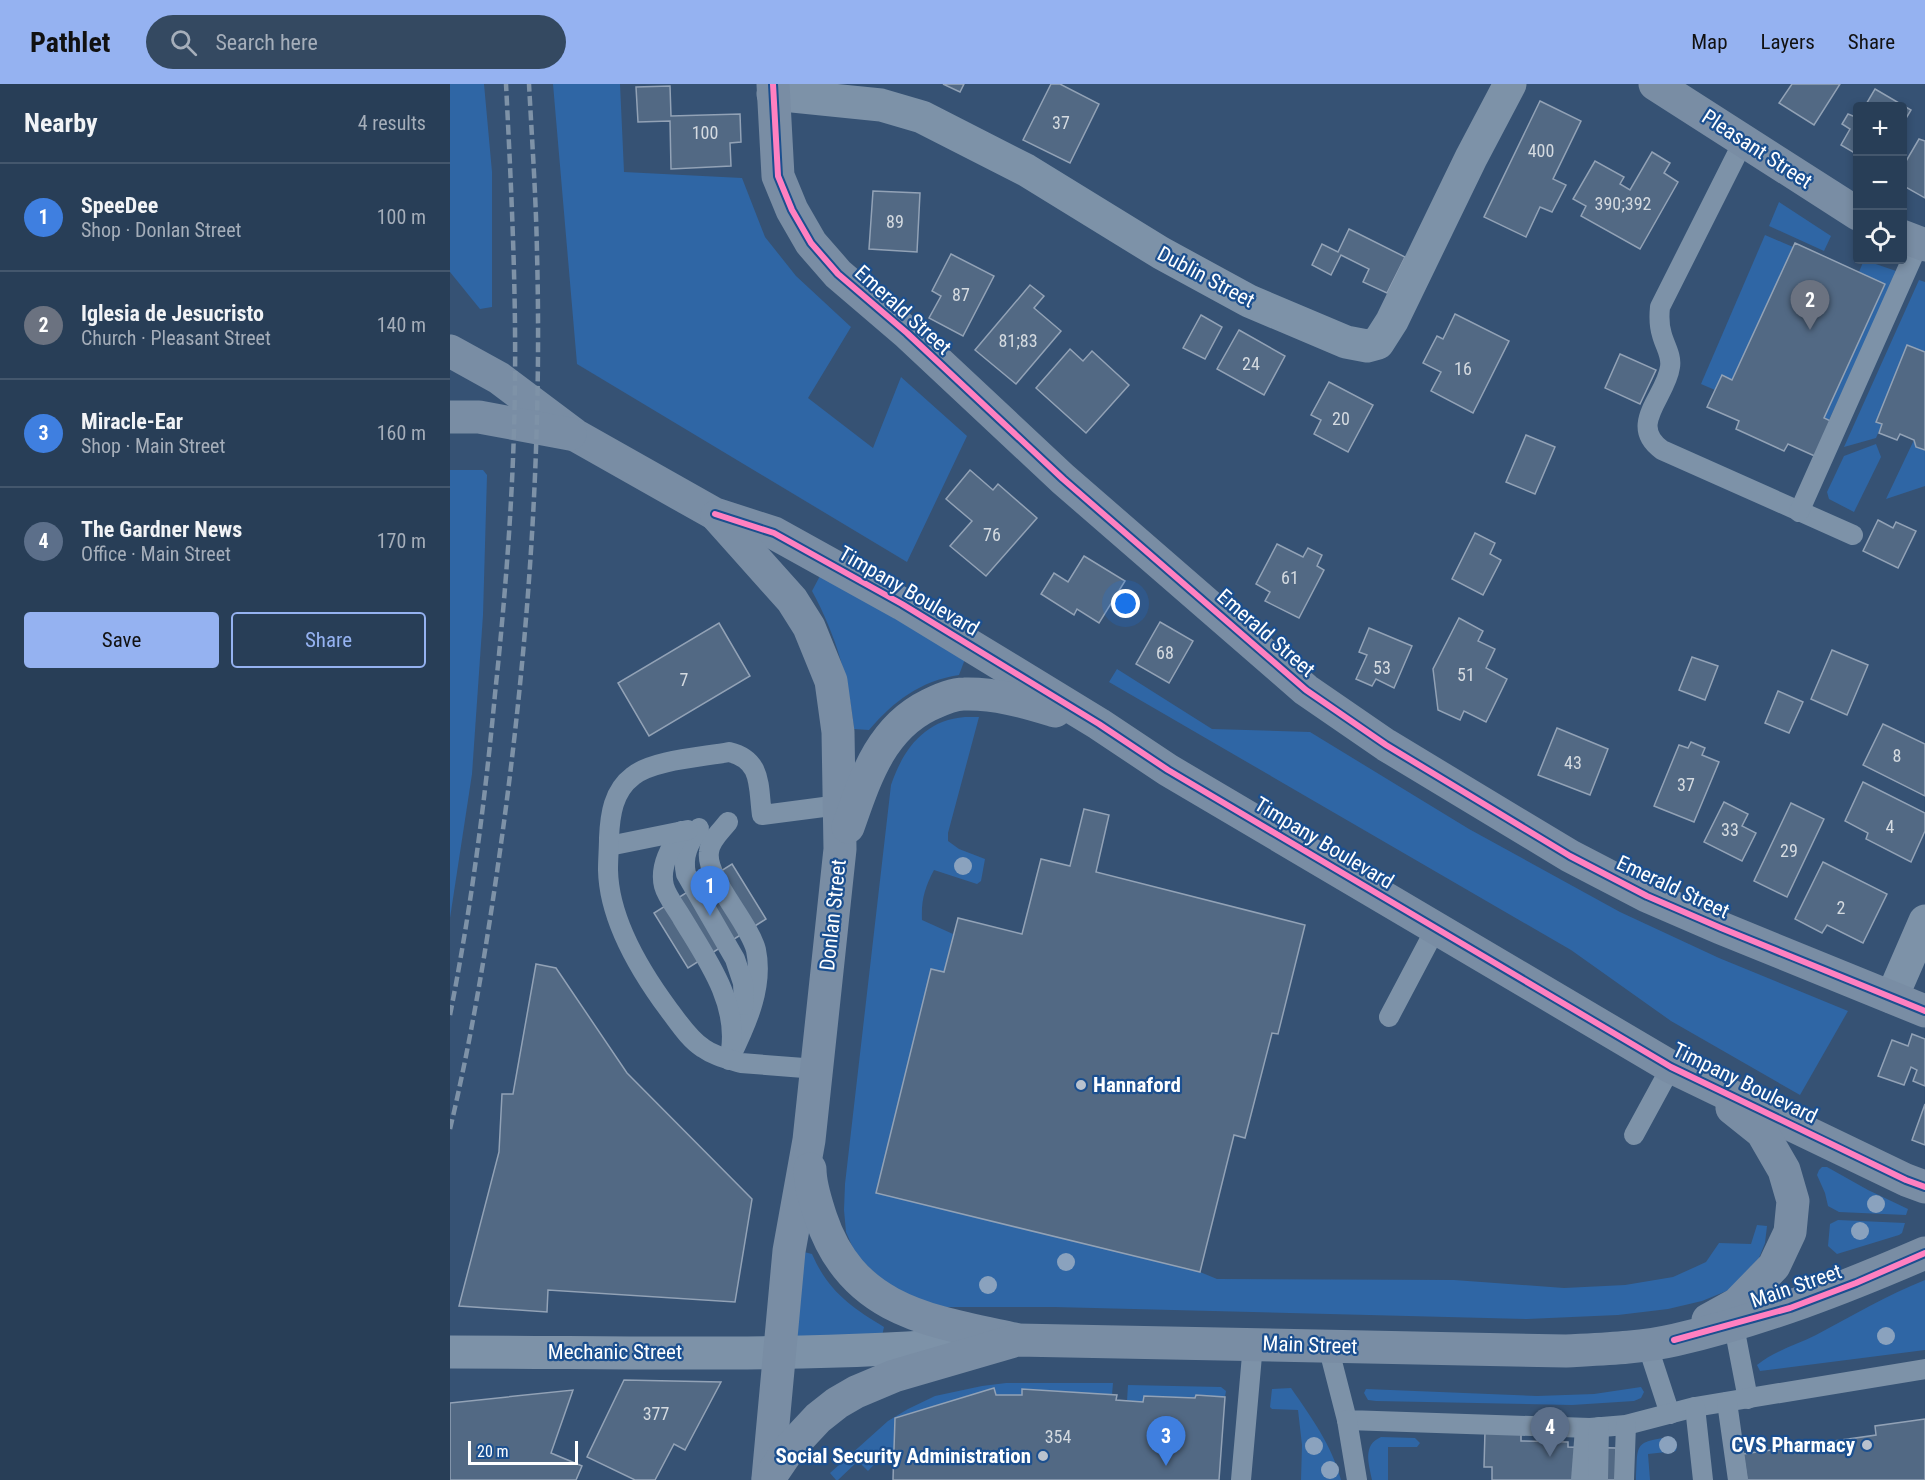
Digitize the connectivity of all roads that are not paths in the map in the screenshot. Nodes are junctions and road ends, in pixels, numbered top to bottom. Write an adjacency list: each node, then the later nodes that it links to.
1 (1510, 84): 3 (street, Dublin Street)
2 (1655, 84): 4 (main road, Pleasant Street)
3 (773, 89): 22 (main road, Emerald Street)
4 (1744, 140): 5 (main road, Pleasant Street); 10 (lane)
5 (1853, 211)
6 (1916, 242): 10 (lane)
7 (450, 351): 9 (main road, Timpany Boulevard)
8 (450, 417): 9 (main road, Timpany Boulevard)
9 (574, 435): 11 (main road, Timpany Boulevard)
10 (1799, 512): 12 (lane)
11 (715, 514): 13 (main road, Timpany Boulevard); 14 (main road, Donlan Street)
12 (1853, 535)
13 (1099, 724): 19 (main road); 21 (main road, Timpany Boulevard)
14 (840, 805): 15 (lane); 19 (main road, Donlan Street)
15 (762, 815): 16 (lane); 18 (lane)
16 (728, 822): 17 (lane); 25 (lane)
17 (690, 830): 18 (lane); 25 (lane)
18 (609, 846): 25 (lane)
19 (840, 849): 27 (main road, Donlan Street)
20 (1925, 921): 22 (street)
21 (1436, 928): 24 (lane); 26 (main road, Timpany Boulevard)
22 (1892, 997): 23 (main road, Emerald Street)
23 (1925, 1011)
24 (1389, 1017)
25 (729, 1060): 27 (lane)
26 (1671, 1067): 28 (lane); 30 (main road, Timpany Boulevard); 32 (main road, Main Street)
27 (817, 1069): 29 (main road, Donlan Street)
28 (1634, 1135)
29 (809, 1140): 33 (main road); 38 (main road, Donlan Street)
30 (1925, 1187)
31 (1925, 1253): 32 (main road, Main Street)
32 (1732, 1316): 34 (main road, Main Street); 40 (lane)
33 (1017, 1340): 35 (main road, Main Street); 38 (street, Main Street); 47 (main road, Main Street)
34 (1660, 1342): 36 (main road, Main Street); 43 (lane)
35 (1253, 1344): 36 (main road, Main Street); 48 (lane)
36 (1328, 1346): 44 (lane)
37 (450, 1352): 38 (street, Mechanic Street)
38 (780, 1352): 47 (main road, Main Street)
39 (1925, 1369): 40 (lane)
40 (1748, 1399): 41 (lane)
41 (1727, 1402): 42 (lane); 54 (lane)
42 (1695, 1407): 43 (lane); 53 (lane)
43 (1670, 1414): 45 (lane)
44 (1347, 1420): 46 (lane); 49 (lane)
45 (1626, 1425): 46 (lane); 52 (lane)
46 (1592, 1428): 50 (lane); 51 (lane)
47 (768, 1480)
48 (1241, 1480)
49 (1357, 1480)
50 (1581, 1480)
51 (1598, 1480)
52 (1624, 1480)
53 (1703, 1480)
54 (1738, 1480)

